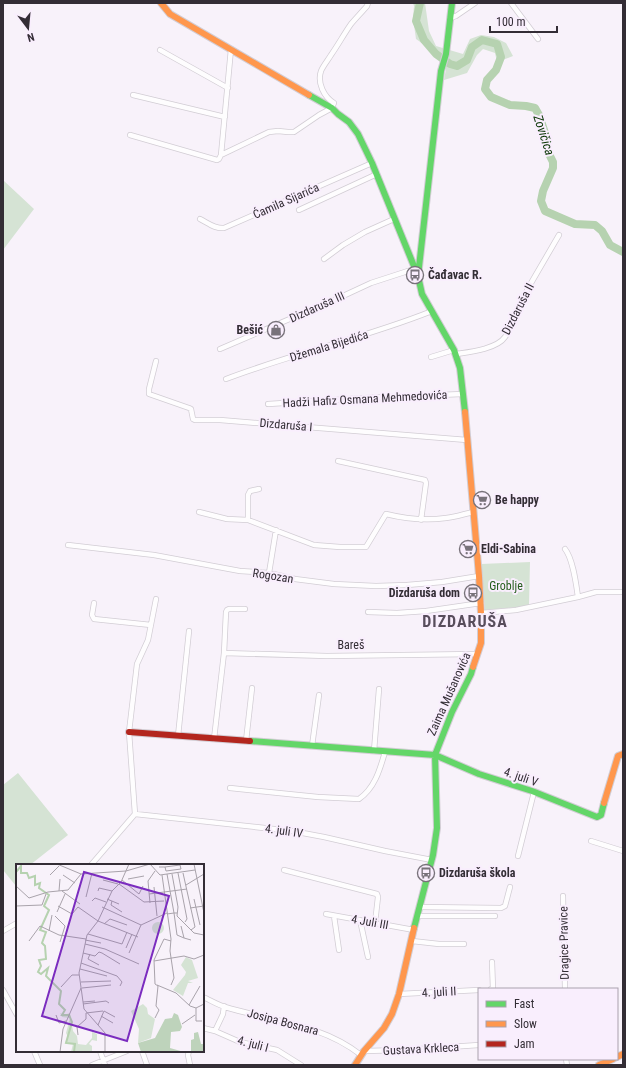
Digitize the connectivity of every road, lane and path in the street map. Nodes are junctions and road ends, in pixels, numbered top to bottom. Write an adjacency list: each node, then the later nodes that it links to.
1 (161, 3): 8 (street)
2 (368, 3): 12 (street)
3 (452, 3): 6 (street)
4 (475, 3): 6 (street)
5 (511, 3): 7 (street)
6 (450, 18): 24 (street)
7 (538, 39)
8 (231, 49): 10 (street); 12 (street)
9 (160, 50): 10 (street)
10 (228, 88): 13 (street)
11 (133, 95): 13 (street)
12 (332, 108): 15 (street); 16 (street)
13 (225, 117): 15 (street)
14 (130, 135): 15 (street)
15 (221, 155)
16 (372, 163): 17 (street); 19 (street, Ćamila Sijarića)
17 (376, 174): 18 (street, Ćamila Sijarića); 20 (street)
18 (299, 210)
19 (200, 219)
20 (394, 219): 22 (street); 23 (street)
21 (559, 235): 27 (street, Dizdaruša II)
22 (324, 259)
23 (414, 268): 24 (street); 26 (street, Dizdaruša III)
24 (418, 276): 25 (street, Zaima Mušanovića)
25 (432, 311): 27 (street, Zaima Mušanovića); 30 (street, Džemala Bijedića)
26 (220, 349)
27 (455, 352): 28 (street, Dizdaruša II); 31 (street, Zaima Mušanovića)
28 (431, 357)
29 (156, 361): 33 (street, Dizdaruša I)
30 (226, 379)
31 (463, 394): 32 (street, Hadži Hafiz Osmana Mehmedovića); 33 (street, Zaima Mušanovića)
32 (268, 404)
33 (467, 440): 37 (street, Zaima Mušanovića)
34 (338, 461): 39 (street)
35 (259, 489): 38 (street)
36 (199, 512): 38 (street)
37 (473, 512): 39 (street); 44 (street, Zaima Mušanovića)
38 (248, 520): 40 (street)
39 (421, 520): 40 (street)
40 (276, 530): 43 (street)
41 (68, 544): 43 (street, Rogozan)
42 (565, 548): 46 (street)
43 (270, 573): 44 (street, Rogozan)
44 (479, 576): 49 (street, Zaima Mušanovića)
45 (623, 592): 46 (street)
46 (578, 597): 52 (street)
47 (156, 599): 53 (street)
48 (94, 603): 53 (street)
49 (481, 604): 51 (street); 52 (street, Zaima Mušanovića)
50 (245, 609): 55 (street)
51 (368, 612)
52 (481, 613): 56 (street, Zaima Mušanovića)
53 (151, 625): 60 (street)
54 (189, 631): 61 (street)
55 (224, 652): 56 (street, Bareš); 62 (street)
56 (478, 654): 68 (street, Zaima Mušanovića)
57 (252, 688): 63 (street)
58 (379, 689): 65 (street)
59 (319, 695): 64 (street)
60 (129, 732): 61 (street); 71 (street)
61 (178, 736): 62 (street)
62 (214, 739): 63 (street)
63 (246, 741): 64 (street)
64 (312, 746): 65 (street)
65 (374, 751): 66 (street)
66 (385, 752): 68 (street); 69 (street)
67 (623, 754): 70 (street, 4. juli V)
68 (435, 755): 70 (street, 4. juli V); 75 (street, Zaima Mušanovića)
69 (230, 788)
70 (534, 792): 74 (street)
71 (135, 814): 75 (street, 4. juli IV); 76 (street)
72 (591, 841): 73 (street)
73 (623, 851)
74 (518, 856)
75 (432, 860): 80 (street, Zaima Mušanovića)
76 (92, 864)
77 (284, 870): 86 (street)
78 (510, 887): 80 (street)
79 (563, 896): 96 (street, Dragice Pravice)
80 (419, 907): 83 (street, Zaima Mušanovića)
81 (326, 914): 82 (street, 4 Juli III)
82 (334, 916): 85 (street, 4 Juli III); 92 (street)
83 (417, 916): 84 (street); 88 (street, Zaima Mušanovića)
84 (495, 916)
85 (360, 920): 86 (street, 4 Juli III); 93 (street)
86 (375, 923): 88 (street, 4 Juli III)
87 (16, 924): 89 (street)
88 (414, 930): 90 (street, Zaima Mušanovića)
89 (3, 931)
90 (412, 941): 91 (street); 99 (street, Zaima Mušanovića)
91 (464, 944)
92 (339, 950)
93 (368, 957)
94 (492, 962): 95 (street)
95 (493, 988)
96 (565, 988)
97 (3, 990): 102 (street)
98 (478, 990): 99 (street, 4. juli II)
99 (399, 994): 111 (street, Zaima Mušanovića)
100 (204, 996): 101 (street, Josipa Bosnara)
101 (224, 1006): 104 (street); 111 (street, Josipa Bosnara)
102 (16, 1013)
103 (204, 1028): 104 (street, 4. juli I)
104 (215, 1031): 118 (street, 4. juli I)
105 (478, 1045): 111 (street, Gustava Krkleca)
106 (34, 1052): 114 (street)
107 (100, 1052): 113 (street)
108 (125, 1052): 113 (street)
109 (142, 1052): 116 (street)
110 (189, 1052): 117 (street)
111 (362, 1053): 119 (street, Zaima Mušanovića)
112 (611, 1060): 120 (street)
113 (104, 1063): 115 (street)
114 (40, 1065)
115 (92, 1065)
116 (147, 1065)
117 (190, 1065)
118 (301, 1065)
119 (355, 1065)
120 (599, 1065)

